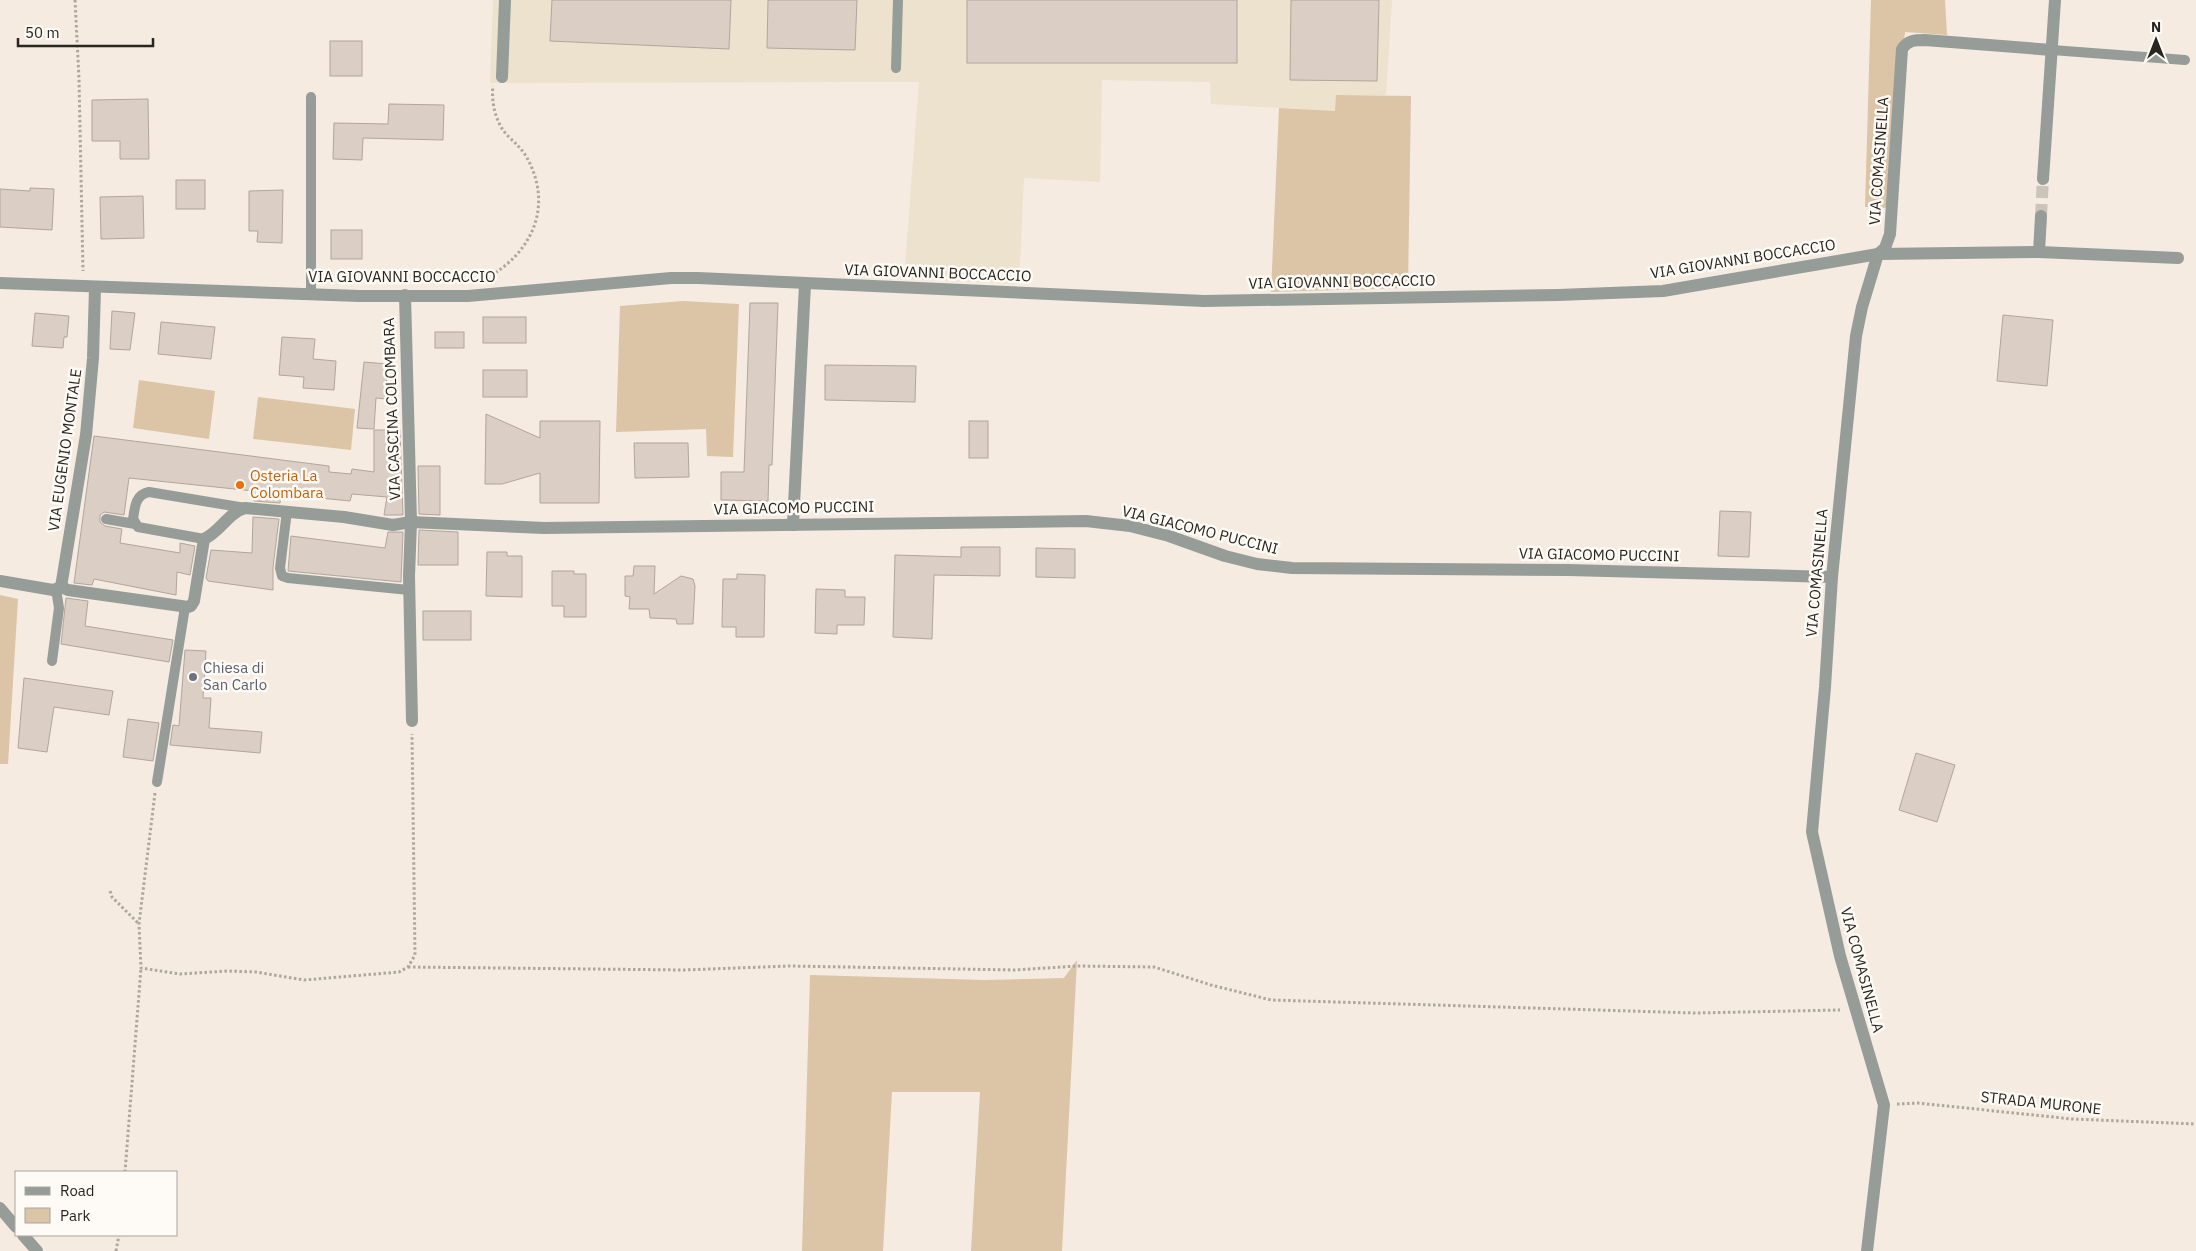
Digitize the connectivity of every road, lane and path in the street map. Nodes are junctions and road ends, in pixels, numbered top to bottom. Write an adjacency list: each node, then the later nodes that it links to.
1 (75, 0): 17 (path)
2 (504, 0): 8 (street)
3 (898, 0): 7 (lane)
4 (2055, 0): 5 (street)
5 (2052, 50): 6 (lane); 10 (street); 13 (street, VIA COMASINELLA)
6 (2185, 60)
7 (896, 68)
8 (502, 72): 20 (path)
9 (311, 96): 18 (lane)
10 (2043, 179)
11 (2042, 216): 12 (street)
12 (2039, 252): 13 (street, VIA GIOVANNI BOCCACCIO); 14 (street, VIA GIOVANNI BOCCACCIO)
13 (1878, 254): 16 (street, VIA GIOVANNI BOCCACCIO); 28 (street, VIA COMASINELLA)
14 (2178, 258)
15 (0, 283): 17 (street, VIA GIOVANNI BOCCACCIO)
16 (805, 284): 20 (street, VIA GIOVANNI BOCCACCIO); 26 (street)
17 (89, 287): 18 (street, VIA GIOVANNI BOCCACCIO); 30 (street, VIA EUGENIO MONTALE)
18 (311, 294): 19 (street, VIA GIOVANNI BOCCACCIO)
19 (405, 295): 20 (street, VIA GIOVANNI BOCCACCIO); 24 (street, VIA CASCINA COLOMBARA)
20 (468, 296)
21 (245, 508): 22 (street); 25 (lane); 27 (street)
22 (287, 511): 24 (street); 31 (lane)
23 (106, 519): 25 (lane)
24 (411, 522): 26 (street, VIA GIACOMO PUCCINI); 31 (street, VIA CASCINA COLOMBARA)
25 (135, 524): 27 (lane)
26 (793, 525): 28 (street, VIA GIACOMO PUCCINI)
27 (204, 539): 32 (street)
28 (1832, 577): 40 (street, VIA COMASINELLA)
29 (0, 581): 30 (street)
30 (58, 588): 32 (street); 33 (lane)
31 (409, 590): 34 (street, VIA CASCINA COLOMBARA)
32 (185, 607): 35 (lane)
33 (52, 661)
34 (412, 721): 38 (path)
35 (157, 782): 37 (path)
36 (110, 891): 37 (path)
37 (139, 924): 39 (path)
38 (408, 967): 39 (path); 40 (path)
39 (141, 968): 43 (path)
40 (1855, 1010): 41 (street, VIA COMASINELLA)
41 (1884, 1105): 42 (path, STRADA MURONE); 50 (street, VIA COMASINELLA)
42 (2196, 1124)
43 (125, 1171)
44 (0, 1208): 45 (street)
45 (15, 1225)
46 (24, 1236): 48 (street)
47 (119, 1236): 49 (path)
48 (36, 1251)
49 (116, 1251)
50 (1867, 1251)

